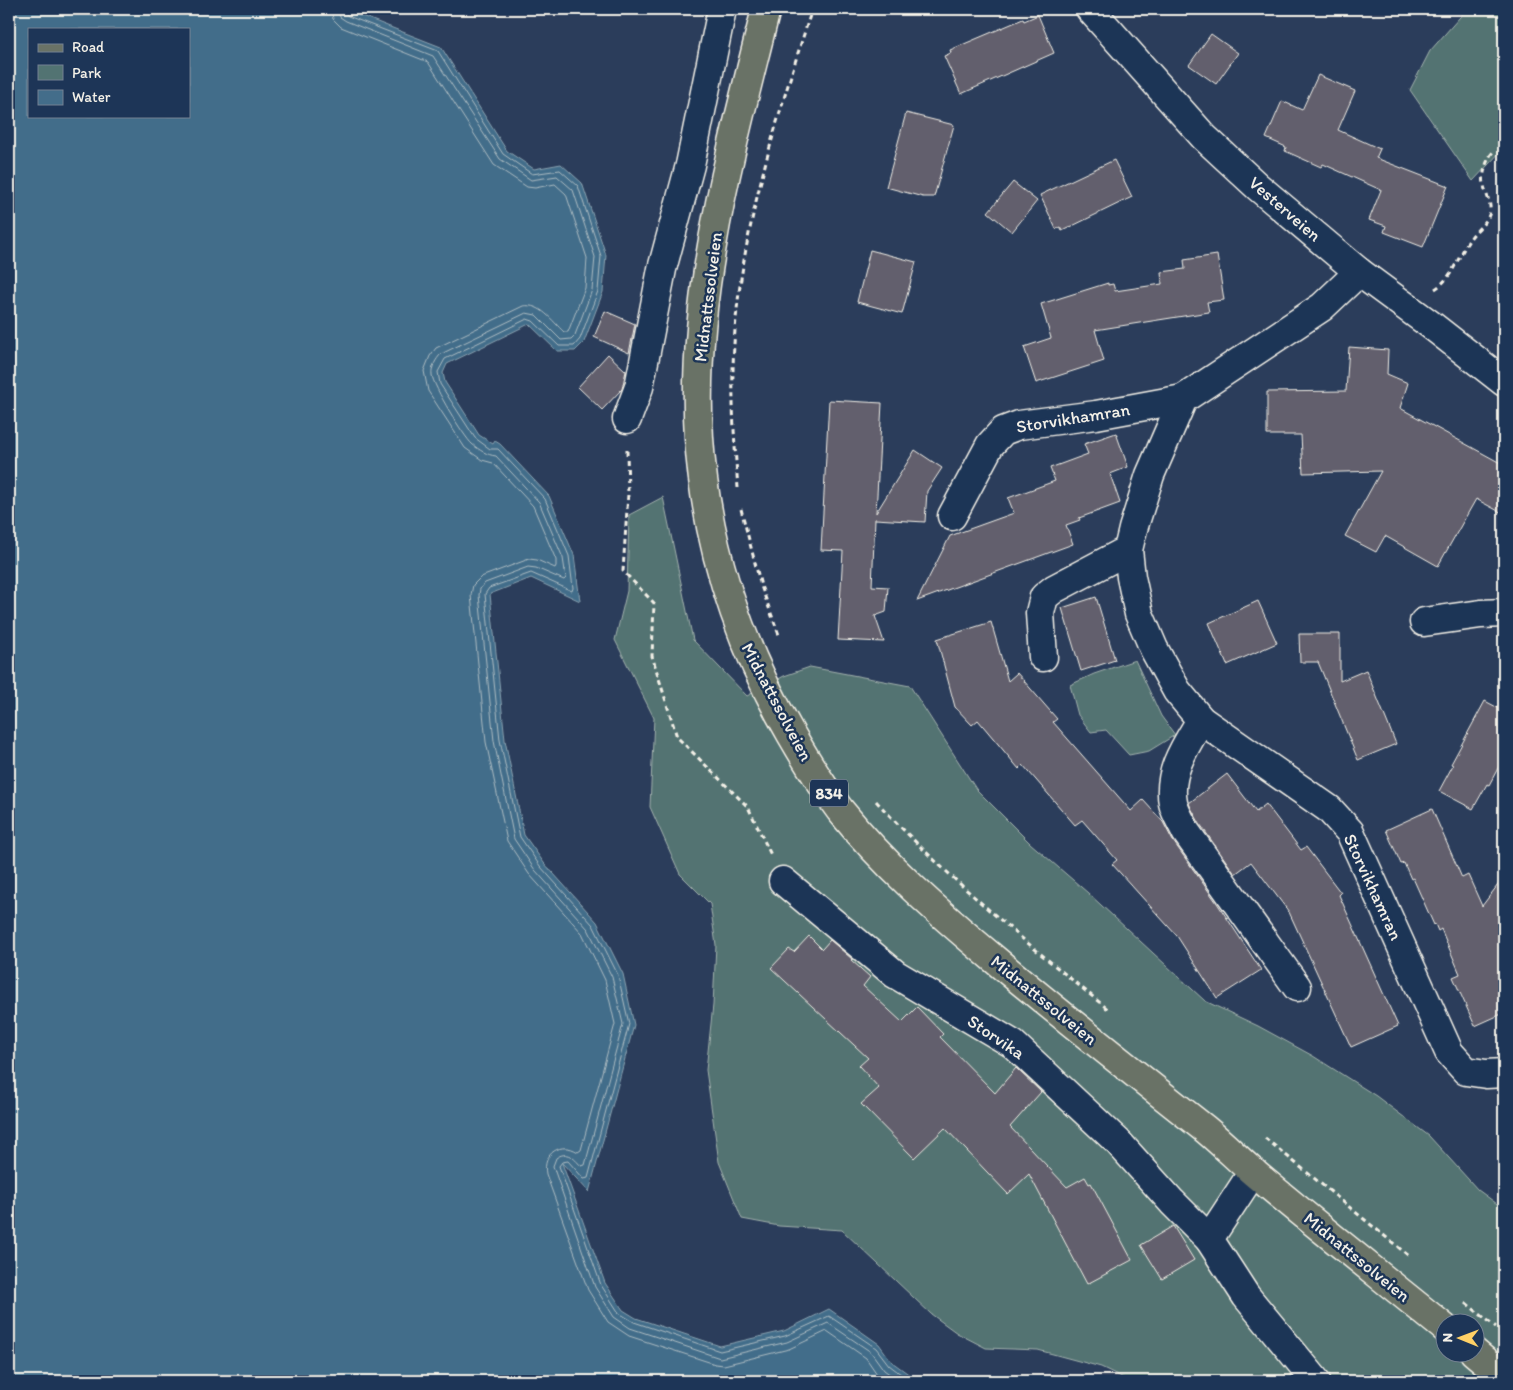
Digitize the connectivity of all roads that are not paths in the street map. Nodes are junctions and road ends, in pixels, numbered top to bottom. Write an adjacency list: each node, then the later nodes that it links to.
1 (722, 9): 7 (street)
2 (766, 9): 17 (main road, Midnattssolveien / 834)
3 (1090, 9): 4 (street, Vesterveien)
4 (1358, 272): 5 (street, Vesterveien); 6 (street, Storvikhamran)
5 (1504, 382)
6 (1183, 399): 8 (street, Storvikhamran); 9 (street, Storvikhamran)
7 (627, 419)
8 (952, 516)
9 (1128, 550): 12 (street); 13 (street, Storvikhamran)
10 (1504, 613): 11 (street)
11 (1424, 622)
12 (1043, 657)
13 (1201, 720): 15 (street); 16 (street, Storvikhamran)
14 (783, 881): 18 (street, Storvika)
15 (1297, 987)
16 (1504, 1073)
17 (1253, 1172): 18 (street); 19 (main road, Midnattssolveien / 834)
18 (1209, 1239): 22 (street, Storvika)
19 (1436, 1321)
20 (1486, 1362): 21 (main road)
21 (1504, 1377)
22 (1316, 1381)

